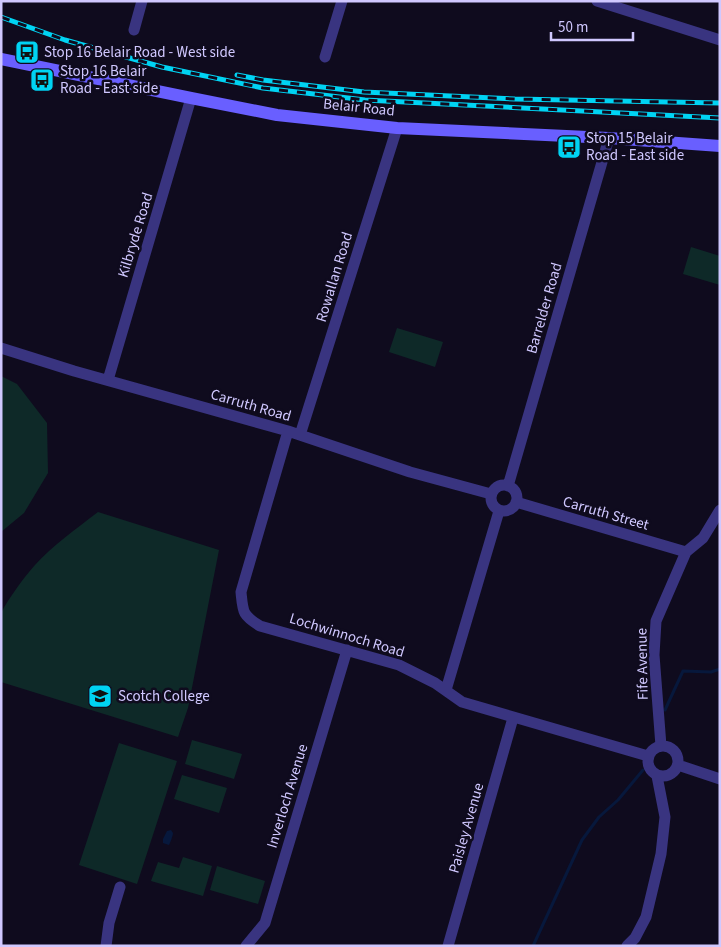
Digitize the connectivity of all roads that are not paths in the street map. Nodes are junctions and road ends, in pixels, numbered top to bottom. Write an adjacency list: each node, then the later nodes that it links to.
1 (142, 1): 4 (street)
2 (342, 1): 6 (street)
3 (598, 1): 5 (street)
4 (134, 30)
5 (720, 40)
6 (325, 57)
7 (1, 58): 8 (main road, Belair Road)
8 (191, 98): 9 (main road, Belair Road); 13 (street, Kilbryde Road)
9 (397, 128): 10 (main road, Belair Road); 15 (street, Rowallan Road)
10 (609, 138): 11 (main road, Belair Road); 16 (street, Barrelder Road)
11 (720, 146)
12 (1, 348): 13 (street, Carruth Road)
13 (108, 380): 14 (street, Carruth Road)
14 (288, 431): 15 (street, Carruth Road); 22 (street, Lochwinnoch Road)
15 (300, 435): 17 (street, Carruth Road)
16 (508, 486): 17 (street); 18 (street)
17 (491, 494): 20 (street)
18 (516, 502): 20 (street); 21 (street, Carruth Street)
19 (720, 510): 21 (street, Fife Avenue)
20 (499, 511): 23 (street)
21 (686, 552): 25 (street, Fife Avenue)
22 (347, 650): 23 (street, Lochwinnoch Road); 32 (street, Inverloch Avenue)
23 (446, 690): 24 (street, Lochwinnoch Road)
24 (513, 718): 26 (street, Lochwinnoch Road); 33 (street, Paisley Avenue)
25 (661, 746): 26 (street); 27 (street)
26 (648, 756): 28 (street)
27 (678, 765): 28 (street); 29 (street)
28 (657, 776): 34 (street)
29 (720, 779)
30 (120, 887): 31 (street)
31 (106, 946)
32 (246, 946)
33 (448, 946)
34 (627, 946)

